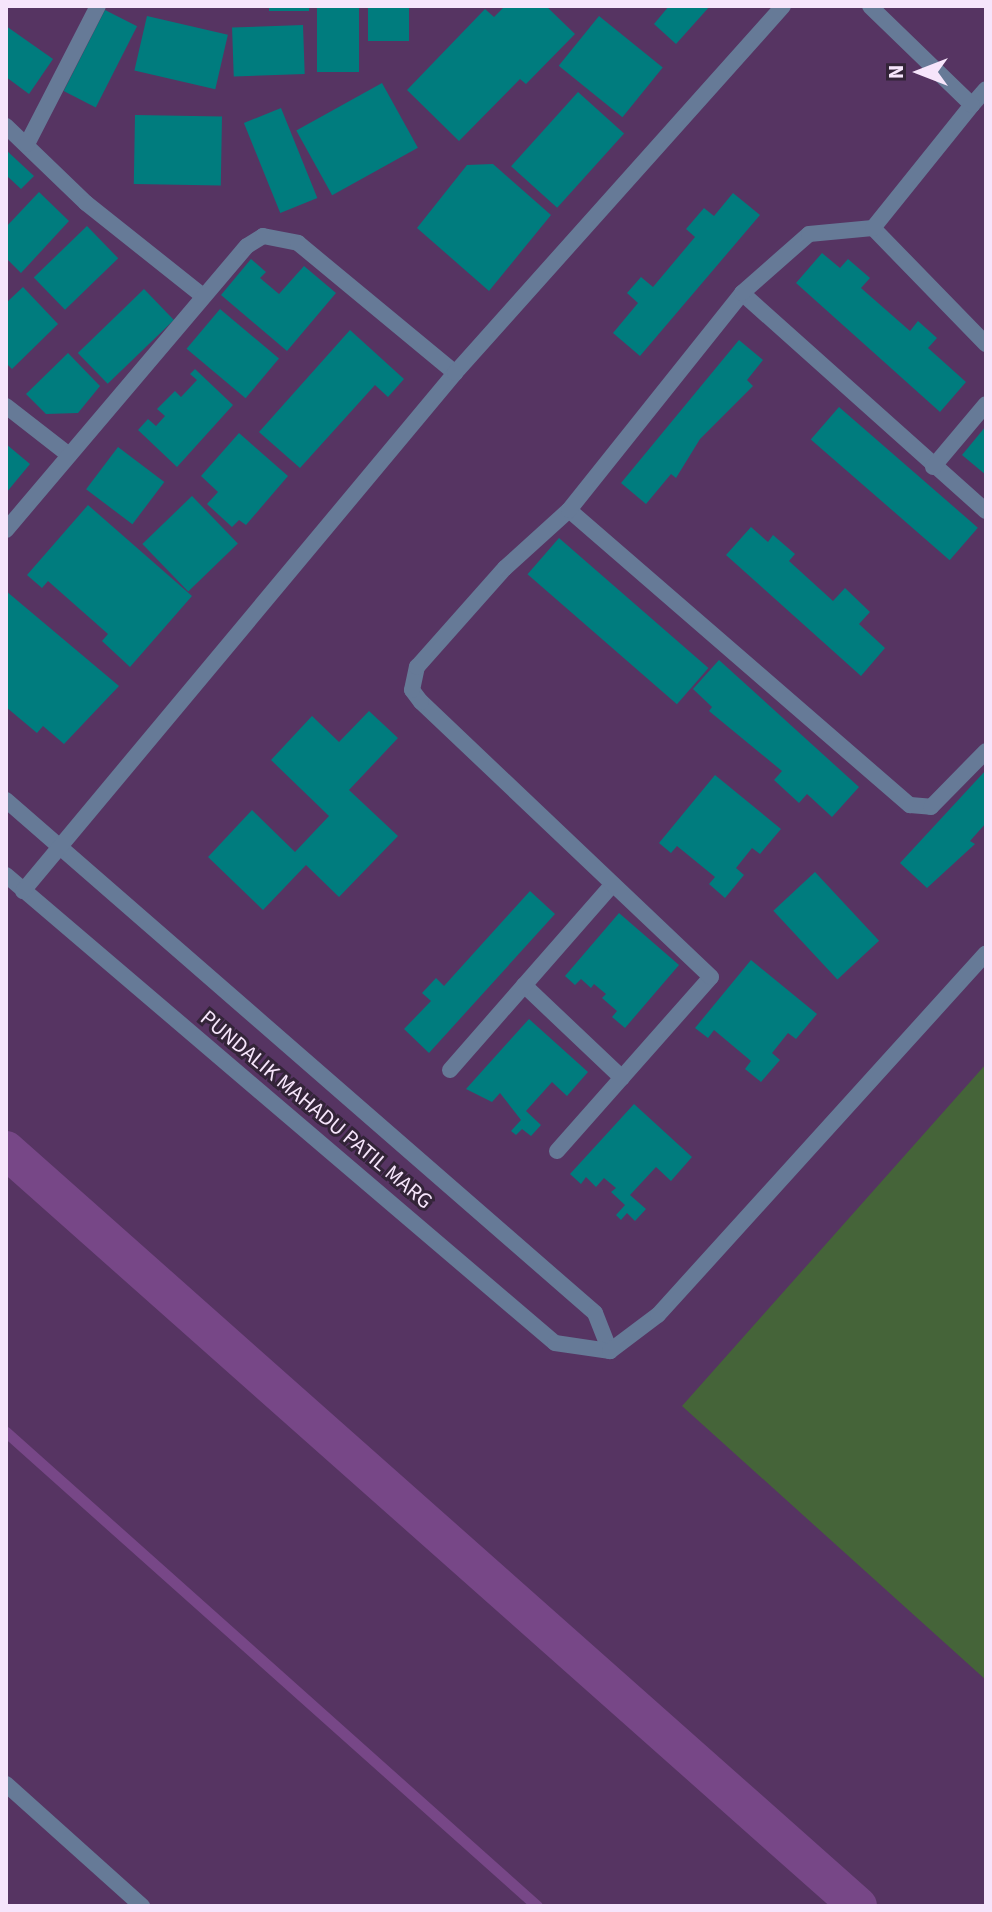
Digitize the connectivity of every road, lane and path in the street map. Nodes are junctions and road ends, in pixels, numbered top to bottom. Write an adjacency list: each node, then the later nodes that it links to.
1 (98, 6): 7 (street)
2 (783, 6): 12 (street)
3 (870, 6): 5 (street)
4 (986, 89): 5 (street)
5 (972, 105): 8 (street)
6 (6, 126): 7 (street)
7 (27, 144): 10 (street)
8 (873, 228): 9 (street); 11 (street)
9 (742, 293): 16 (street); 17 (street)
10 (203, 296): 12 (street); 15 (street)
11 (986, 344)
12 (455, 373): 22 (street)
13 (986, 404): 16 (street)
14 (6, 406): 15 (street)
15 (69, 455): 19 (street)
16 (933, 467): 18 (street)
17 (569, 510): 20 (street); 24 (street)
18 (986, 511)
19 (6, 530)
20 (986, 751)
21 (6, 800): 22 (street)
22 (62, 844): 25 (street); 31 (street)
23 (6, 875): 25 (street, PUNDALIK MAHADU PATIL MARG)
24 (613, 884): 27 (street); 29 (street)
25 (23, 891): 31 (street, PUNDALIK MAHADU PATIL MARG)
26 (986, 953): 31 (street)
27 (524, 985): 28 (street); 29 (street)
28 (450, 1070)
29 (622, 1078): 30 (street)
30 (557, 1151)
31 (610, 1351)
32 (6, 1784): 33 (street)
33 (142, 1906)

